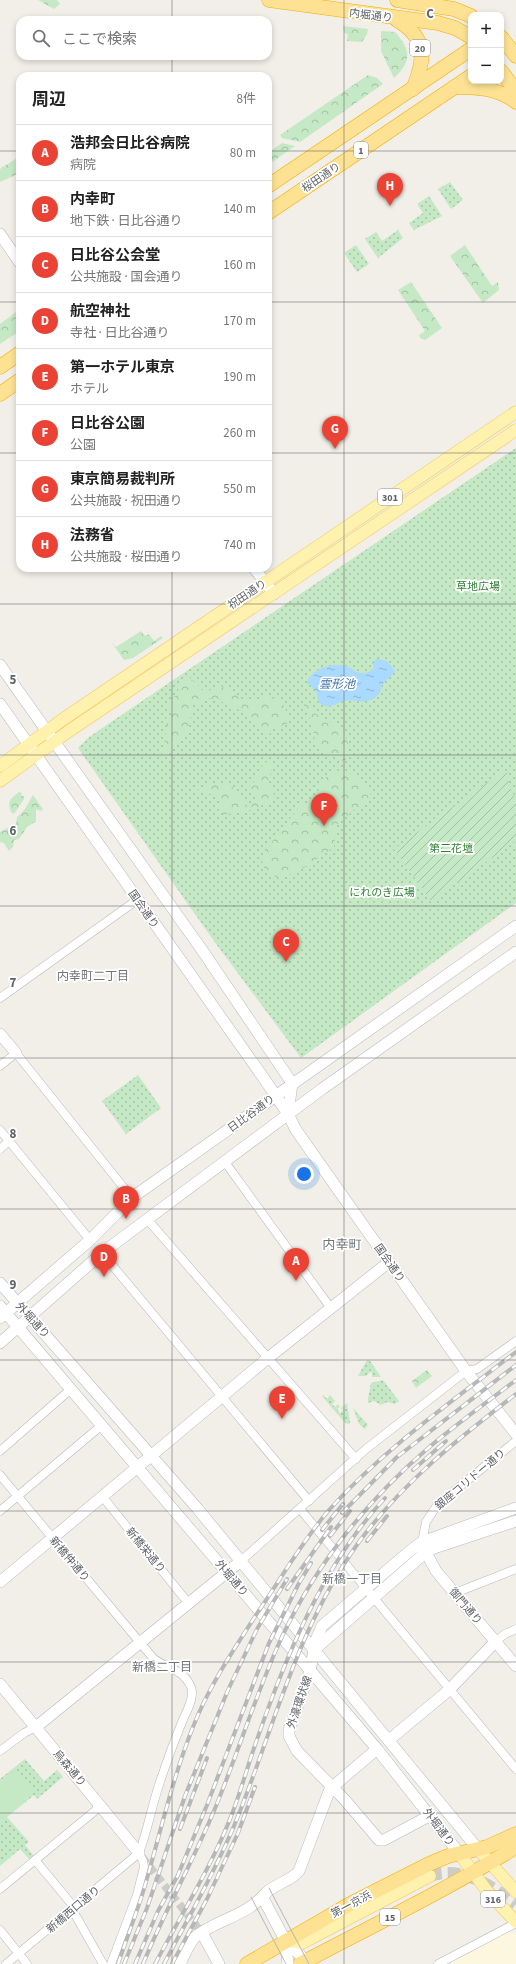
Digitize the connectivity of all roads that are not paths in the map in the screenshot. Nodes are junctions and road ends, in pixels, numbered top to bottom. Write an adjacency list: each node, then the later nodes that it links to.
1 (269, 0): 4 (highway, 内堀通り / 20)
2 (397, 0): 3 (highway, 内堀通り)
3 (468, 15)
4 (393, 17): 5 (highway, 内堀通り / 20); 12 (highway, 20)
5 (468, 36)
6 (504, 43): 8 (highway)
7 (468, 52): 12 (highway, 1)
8 (516, 56)
9 (504, 75): 13 (highway)
10 (468, 78): 11 (highway, 1)
11 (454, 87): 14 (highway); 16 (highway, 桜田通り / 1)
12 (413, 89): 15 (highway, 桜田通り / 1)
13 (516, 91)
14 (516, 102)
15 (344, 136): 16 (highway); 17 (highway, 桜田通り / 1)
16 (356, 154): 18 (highway, 桜田通り / 1)
17 (272, 183)
18 (272, 210)
19 (0, 234): 20 (main road)
20 (16, 256)
21 (16, 360): 22 (highway)
22 (0, 367)
23 (16, 383): 24 (highway)
24 (0, 394)
25 (516, 412): 28 (main road, 祝田通り / 301)
26 (516, 430): 29 (main road, 祝田通り / 301)
27 (257, 572): 28 (main road)
28 (265, 583): 29 (main road); 32 (main road, 祝田通り / 301)
29 (274, 594): 33 (main road, 祝田通り / 301)
30 (0, 665): 32 (main road)
31 (0, 704): 34 (main road, 国会通り)
32 (47, 731): 33 (main road); 34 (main road, 祝田通り / 301)
33 (54, 742): 35 (main road, 祝田通り / 301); 45 (main road)
34 (28, 744): 35 (main road, 国会通り); 36 (main road, 祝田通り / 301)
35 (36, 755): 37 (main road, 祝田通り / 301); 38 (main road, 国会通り)
36 (0, 766)
37 (0, 781)
38 (138, 900): 41 (street); 46 (main road, 国会通り)
39 (516, 926): 45 (main road, 日比谷通り)
40 (516, 952): 47 (main road, 日比谷通り)
41 (0, 998)
42 (0, 1034): 43 (main road)
43 (16, 1053): 44 (street); 52 (street)
44 (0, 1066)
45 (292, 1084): 46 (main road, 日比谷通り); 47 (main road)
46 (275, 1095): 47 (main road, 国会通り); 52 (main road, 日比谷通り)
47 (288, 1114): 51 (main road, 日比谷通り); 56 (main road, 国会通り)
48 (0, 1130): 49 (street)
49 (9, 1141): 50 (street); 54 (street)
50 (0, 1149)
51 (225, 1162): 53 (main road, 日比谷通り); 59 (street)
52 (134, 1197): 54 (main road, 日比谷通り)
53 (147, 1219): 55 (main road, 日比谷通り); 65 (street)
54 (90, 1240): 58 (main road, 日比谷通り)
55 (102, 1253): 61 (main road, 日比谷通り); 68 (street)
56 (389, 1262): 59 (main road); 66 (main road, 国会通り)
57 (0, 1282): 58 (main road, 外堀通り)
58 (18, 1302): 60 (main road, 日比谷通り); 61 (main road, 外堀通り)
59 (330, 1307): 65 (main road)
60 (2, 1312): 62 (main road, 外堀通り)
61 (31, 1317): 62 (main road, 日比谷通り); 73 (main road, 外堀通り)
62 (18, 1327): 64 (main road, 日比谷通り); 67 (main road, 外堀通り)
63 (516, 1340): 66 (street)
64 (0, 1343)
65 (268, 1358): 68 (main road); 74 (street)
66 (466, 1371): 70 (main road, 国会通り); 74 (street)
67 (72, 1389): 69 (main road, 外堀通り); 72 (street)
68 (221, 1396): 73 (main road); 79 (street)
69 (102, 1425): 75 (main road, 外堀通り); 77 (street)
70 (516, 1434)
71 (516, 1441): 85 (street, 銀座コリドー通り)
72 (0, 1451)
73 (152, 1454): 75 (main road); 86 (main road, 外堀通り)
74 (356, 1458): 79 (street)
75 (137, 1466): 78 (main road); 88 (main road, 外堀通り)
76 (0, 1475): 77 (street, 新橋仲通り)
77 (18, 1496): 82 (street); 84 (street, 新橋仲通り)
78 (102, 1496): 84 (main road); 93 (street, 新橋栄通り)
79 (309, 1501): 81 (street)
80 (516, 1508): 85 (main road)
81 (300, 1509): 86 (street); 90 (street)
82 (0, 1511)
83 (516, 1521): 85 (main road)
84 (52, 1538): 89 (main road); 96 (street, 新橋仲通り)
85 (424, 1548): 90 (main road); 91 (main road, 御門通り); 92 (main road)
86 (242, 1560): 88 (main road); 97 (main road, 外堀通り)
87 (516, 1569): 91 (street)
88 (227, 1573): 93 (main road); 99 (main road, 外堀通り)
89 (0, 1582)
90 (365, 1588): 92 (street); 97 (main road)
91 (455, 1594): 95 (main road, 御門通り)
92 (373, 1598): 97 (main road); 101 (street)
93 (189, 1604): 96 (main road)
94 (516, 1629): 95 (street)
95 (496, 1642): 98 (main road, 御門通り); 101 (main road)
96 (141, 1643): 102 (main road); 113 (street, 新橋仲通り)
97 (315, 1649): 99 (main road, 外濠環状線); 103 (main road, 外堀通り)
98 (516, 1666)
99 (310, 1671): 104 (main road, 外堀通り); 107 (main road, 外濠環状線)
100 (0, 1684): 102 (main road, 烏森通り)
101 (449, 1690): 103 (main road); 106 (street)
102 (36, 1728): 105 (street); 108 (main road, 烏森通り)
103 (389, 1740): 112 (main road, 外堀通り)
104 (377, 1749): 107 (main road); 109 (main road, 外堀通り)
105 (0, 1752)
106 (516, 1769)
107 (332, 1787): 109 (main road, 外濠環状線); 121 (main road)
108 (98, 1801): 113 (main road, 烏森通り); 115 (street)
109 (431, 1815): 114 (main road, 外堀通り)
110 (516, 1834): 112 (highway, 第一京浜)
111 (516, 1847): 116 (highway, 15)
112 (478, 1850): 114 (highway, 第一京浜); 116 (main road, 316)
113 (139, 1853): 122 (street, 新橋西口通り); 132 (street)
114 (459, 1854): 117 (main road, 316); 126 (highway, 第一京浜)
115 (35, 1860): 119 (street); 122 (street)
116 (490, 1865): 117 (highway, 15); 120 (main road, 316)
117 (473, 1873): 123 (main road, 316); 128 (highway, 15)
118 (430, 1876): 126 (main road)
119 (0, 1889)
120 (516, 1892)
121 (264, 1895): 125 (main road); 126 (main road)
122 (73, 1908): 127 (street, 新橋西口通り); 131 (street)
123 (516, 1923): 137 (street)
124 (0, 1930): 127 (street)
125 (198, 1935): 133 (main road); 134 (main road)
126 (285, 1940): 128 (main road); 135 (highway, 第一京浜); 136 (main road)
127 (20, 1953): 129 (street, 新橋西口通り); 130 (street)
128 (305, 1963)
129 (6, 1964)
130 (27, 1964)
131 (103, 1964)
132 (111, 1964)
133 (180, 1964)
134 (219, 1964)
135 (247, 1964)
136 (288, 1964)
137 (438, 1964)

